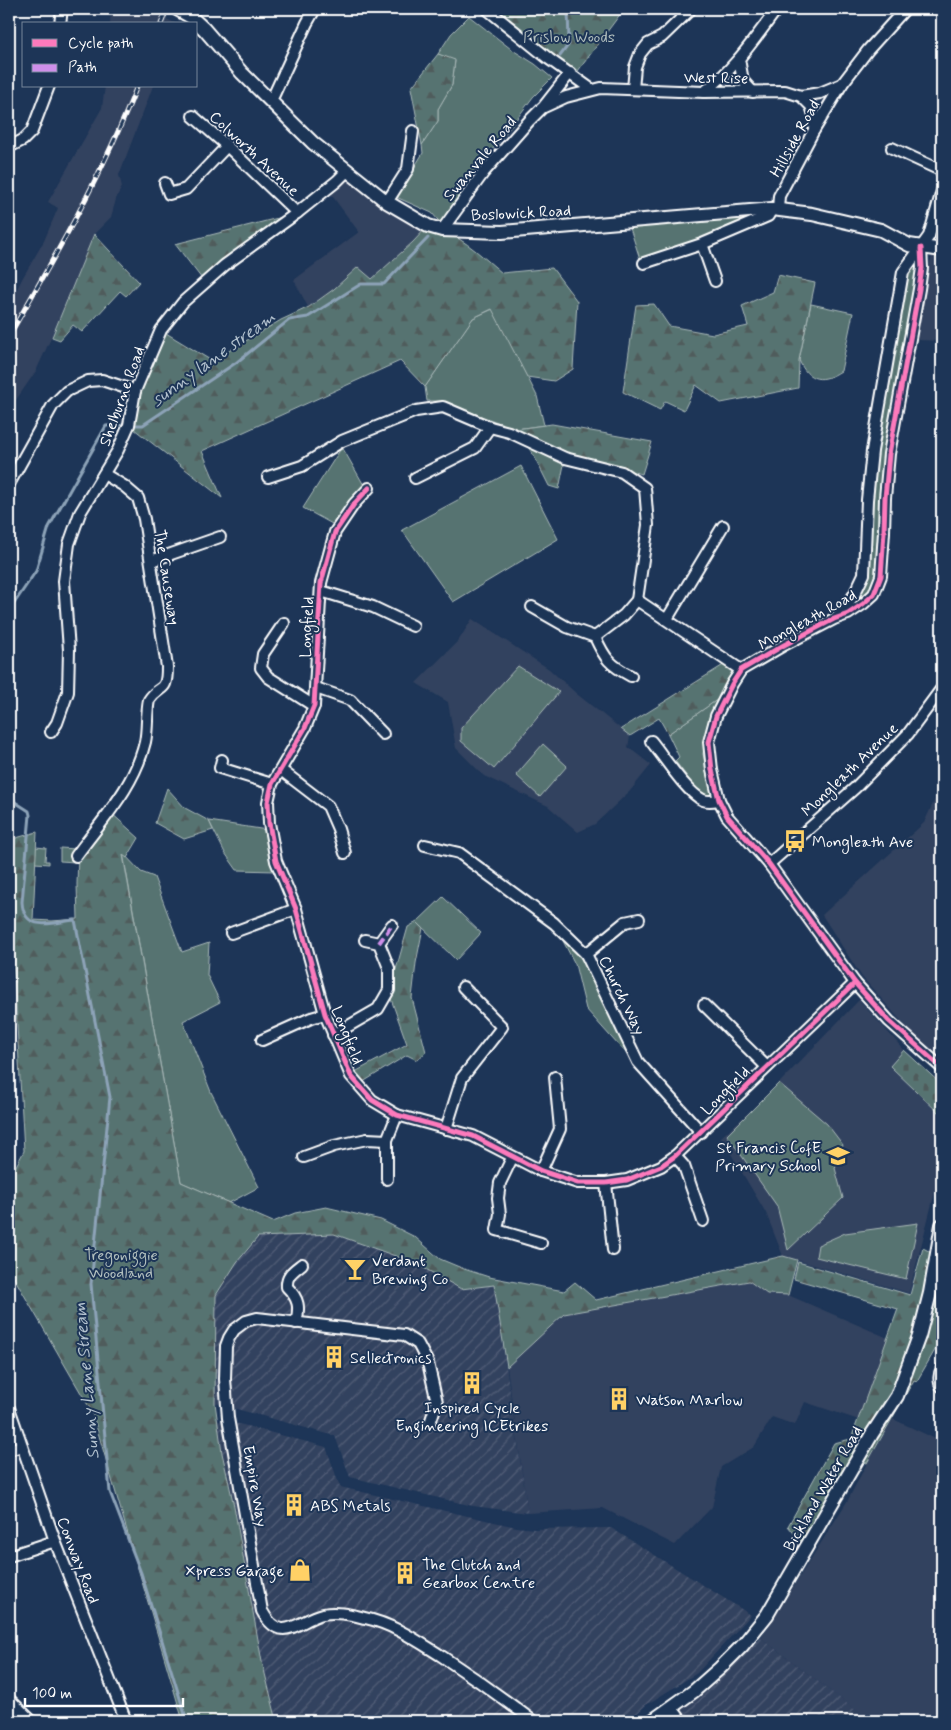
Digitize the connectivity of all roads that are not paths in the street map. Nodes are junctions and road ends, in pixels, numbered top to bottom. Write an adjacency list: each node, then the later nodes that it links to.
1 (177, 9): 7 (street, Boslowick Road)
2 (315, 9): 18 (street)
3 (487, 9): 10 (street)
4 (691, 9): 14 (street)
5 (777, 9): 9 (street)
6 (905, 9): 11 (street, Hillside Road)
7 (196, 22)
8 (198, 23): 18 (street, Boslowick Road)
9 (739, 59): 15 (street); 16 (street)
10 (570, 74): 13 (street); 19 (street, Swanvale Road)
11 (842, 84): 17 (street, Hillside Road); 21 (street, Hillside Road)
12 (48, 88): 24 (street)
13 (591, 89): 14 (street, West Rise); 19 (street, Swanvale Road)
14 (633, 89): 15 (street, West Rise)
15 (704, 92): 16 (street, West Rise)
16 (753, 92): 17 (street, West Rise)
17 (801, 96): 21 (street)
18 (271, 101): 26 (street, Boslowick Road)
19 (542, 108): 33 (street, Swanvale Road)
20 (193, 116): 23 (street, Colworth Avenue)
21 (814, 130): 31 (street, Hillside Road)
22 (412, 131): 30 (street)
23 (227, 146): 28 (street); 32 (street, Colworth Avenue)
24 (9, 147)
25 (892, 148): 27 (street)
26 (347, 171): 30 (street, Boslowick Road); 32 (street, Shelburne Road)
27 (942, 171)
28 (165, 183)
29 (942, 191): 35 (street)
30 (387, 202): 33 (street, Boslowick Road)
31 (775, 209): 33 (street, Boslowick Road); 34 (street); 35 (street, Boslowick Road)
32 (297, 213): 39 (street, Shelburne Road)
33 (442, 230)
34 (702, 244): 37 (street); 38 (street)
35 (921, 248): 36 (street, Boslowick Road); 53 (street, Mongleath Road); 53 (street, Mongleath Road)
36 (942, 250)
37 (644, 263)
38 (715, 281)
39 (135, 391): 41 (street, Shelburne Road); 44 (street)
40 (490, 427): 42 (street); 43 (street); 50 (street)
41 (104, 474): 48 (street, The Causeway); 62 (street, Shelburne Road)
42 (268, 477)
43 (415, 478)
44 (9, 484)
45 (369, 488): 49 (street, Longfield)
46 (723, 526): 52 (street)
47 (220, 537): 48 (street)
48 (151, 561): 71 (street, The Causeway)
49 (321, 591): 55 (street, Longfield); 59 (street, Longfield)
50 (637, 600): 52 (street); 56 (street)
51 (532, 607): 56 (street)
52 (667, 619): 57 (street)
53 (834, 619): 57 (street, Mongleath Road)
54 (284, 623): 61 (street)
55 (413, 626)
56 (595, 637): 58 (street)
57 (742, 670): 68 (street, Mongleath Road)
58 (632, 676)
59 (316, 688): 61 (street, Longfield); 63 (street)
60 (942, 688): 72 (street, Mongleath Avenue)
61 (314, 706): 66 (street, Longfield)
62 (50, 732)
63 (383, 734)
64 (651, 741): 68 (street)
65 (222, 760): 67 (street)
66 (281, 770): 67 (street, Longfield); 70 (street)
67 (272, 784): 73 (street, Longfield)
68 (718, 800): 72 (street, Mongleath Road)
69 (425, 845): 79 (street, Church Way)
70 (345, 853)
71 (76, 856)
72 (769, 864): 80 (street, Mongleath Road)
73 (296, 909): 76 (street); 83 (street, Longfield)
74 (639, 919): 79 (street)
75 (392, 925): 78 (street)
76 (232, 933)
77 (365, 940): 78 (street)
78 (379, 943): 84 (street, Longfield)
79 (586, 954): 91 (street, Church Way)
80 (855, 982): 86 (street, Longfield); 87 (street, Mongleath Road)
81 (462, 987): 90 (street)
82 (704, 1005): 86 (street)
83 (325, 1014): 84 (street, Longfield); 85 (street, Longfield)
84 (333, 1035): 89 (street, Longfield)
85 (262, 1040)
86 (766, 1067): 91 (street, Longfield)
87 (942, 1068)
88 (555, 1077): 96 (street)
89 (397, 1115): 90 (street, Longfield); 92 (street)
90 (446, 1129): 95 (street, Longfield)
91 (701, 1132): 93 (street, Longfield)
92 (387, 1140): 94 (street); 97 (street)
93 (675, 1156): 98 (street, Longfield); 99 (street)
94 (304, 1157)
95 (512, 1158): 96 (street, Longfield); 101 (street)
96 (541, 1171): 98 (street, Longfield)
97 (387, 1179)
98 (606, 1183): 102 (street)
99 (703, 1221)
100 (942, 1225): 114 (street, Bickland Water Road)
101 (541, 1243)
102 (613, 1250)
103 (302, 1264): 104 (street)
104 (296, 1323): 108 (street, Empire Way); 117 (street, Empire Way)
105 (942, 1368): 106 (street)
106 (942, 1387)
107 (9, 1408): 109 (street, Conway Road)
108 (430, 1424)
109 (22, 1446): 110 (street); 111 (street, Conway Road)
110 (9, 1450)
111 (55, 1542): 112 (street); 116 (street, Conway Road)
112 (9, 1556)
113 (9, 1699): 115 (street)
114 (671, 1707): 118 (street, Bickland Water Road); 119 (street)
115 (32, 1721)
116 (126, 1721)
117 (533, 1721)
118 (652, 1721)
119 (682, 1721)

